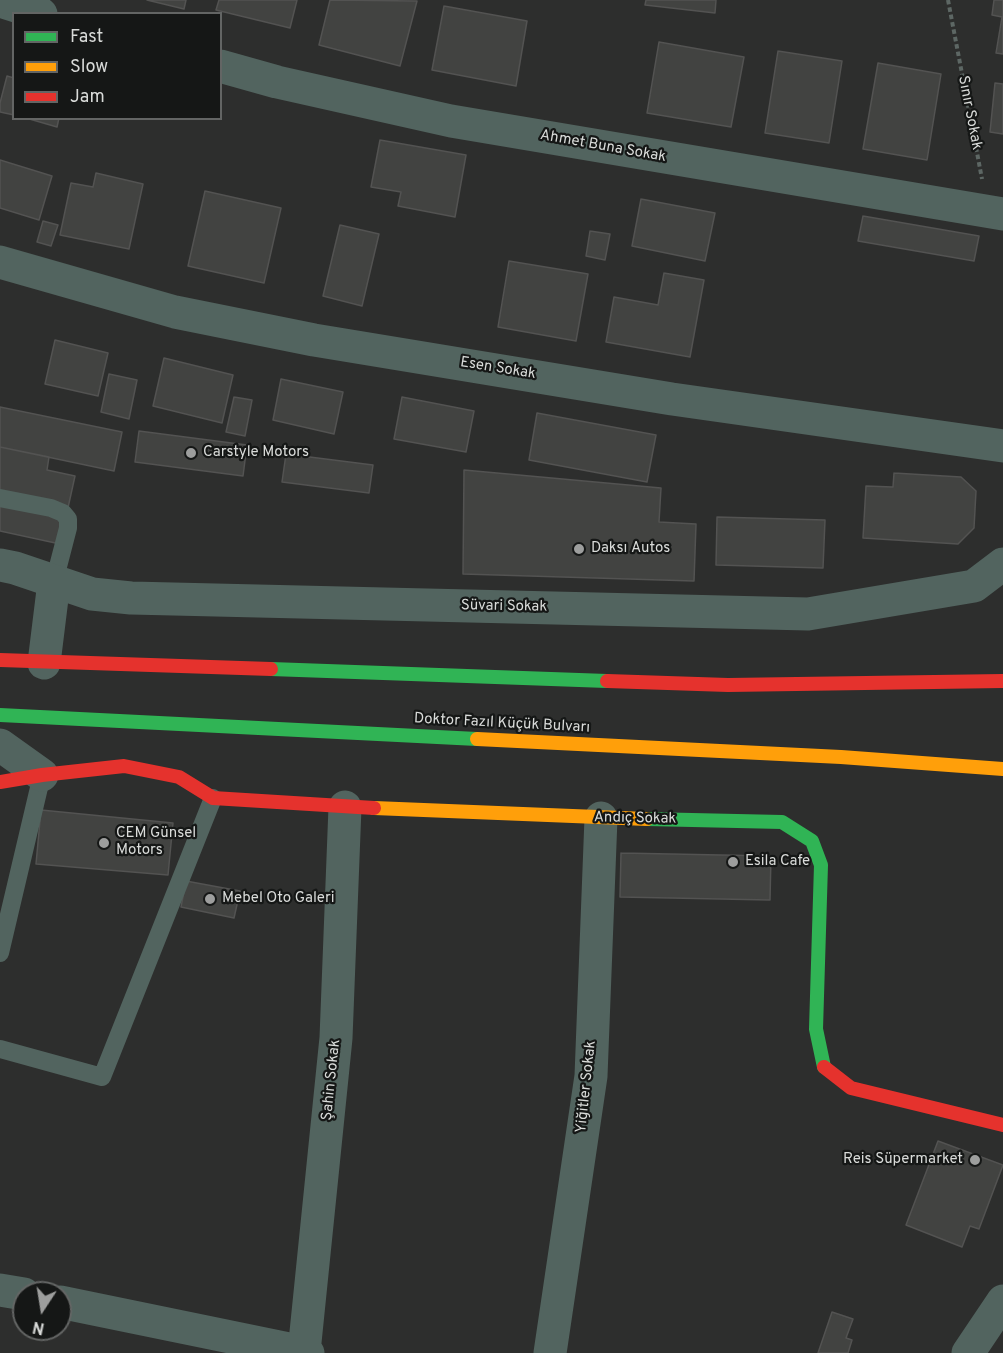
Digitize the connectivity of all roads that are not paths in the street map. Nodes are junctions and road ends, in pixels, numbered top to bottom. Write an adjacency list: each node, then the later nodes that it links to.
1 (0, 1): 2 (street)
2 (35, 12)
3 (222, 67): 4 (street, Ahmet Buna Sokak)
4 (996, 213)
5 (0, 262): 6 (street, Esen Sokak)
6 (1003, 446)
7 (0, 498): 10 (lane)
8 (1003, 564): 10 (street, Süvari Sokak)
9 (0, 565): 10 (street, Süvari Sokak)
10 (54, 582): 12 (street)
11 (0, 660): 12 (main road)
12 (44, 663): 13 (main road)
13 (1003, 681)
14 (0, 715): 16 (main road, Doktor Fazıl Küçük Bulvarı)
15 (0, 745): 17 (street)
16 (1003, 769)
17 (42, 775): 18 (main road, Andıç Sokak); 19 (main road, Andıç Sokak); 22 (lane)
18 (0, 782)
19 (213, 798): 20 (main road, Andıç Sokak); 23 (lane)
20 (345, 807): 21 (main road, Andıç Sokak); 27 (street, Şahin Sokak)
21 (601, 818): 24 (main road, Andıç Sokak); 28 (street, Yiğitler Sokak)
22 (0, 953)
23 (0, 1048)
24 (1003, 1125)
25 (1003, 1301): 29 (street)
26 (72, 1304): 27 (street)
27 (306, 1352)
28 (550, 1353)
29 (968, 1353)

